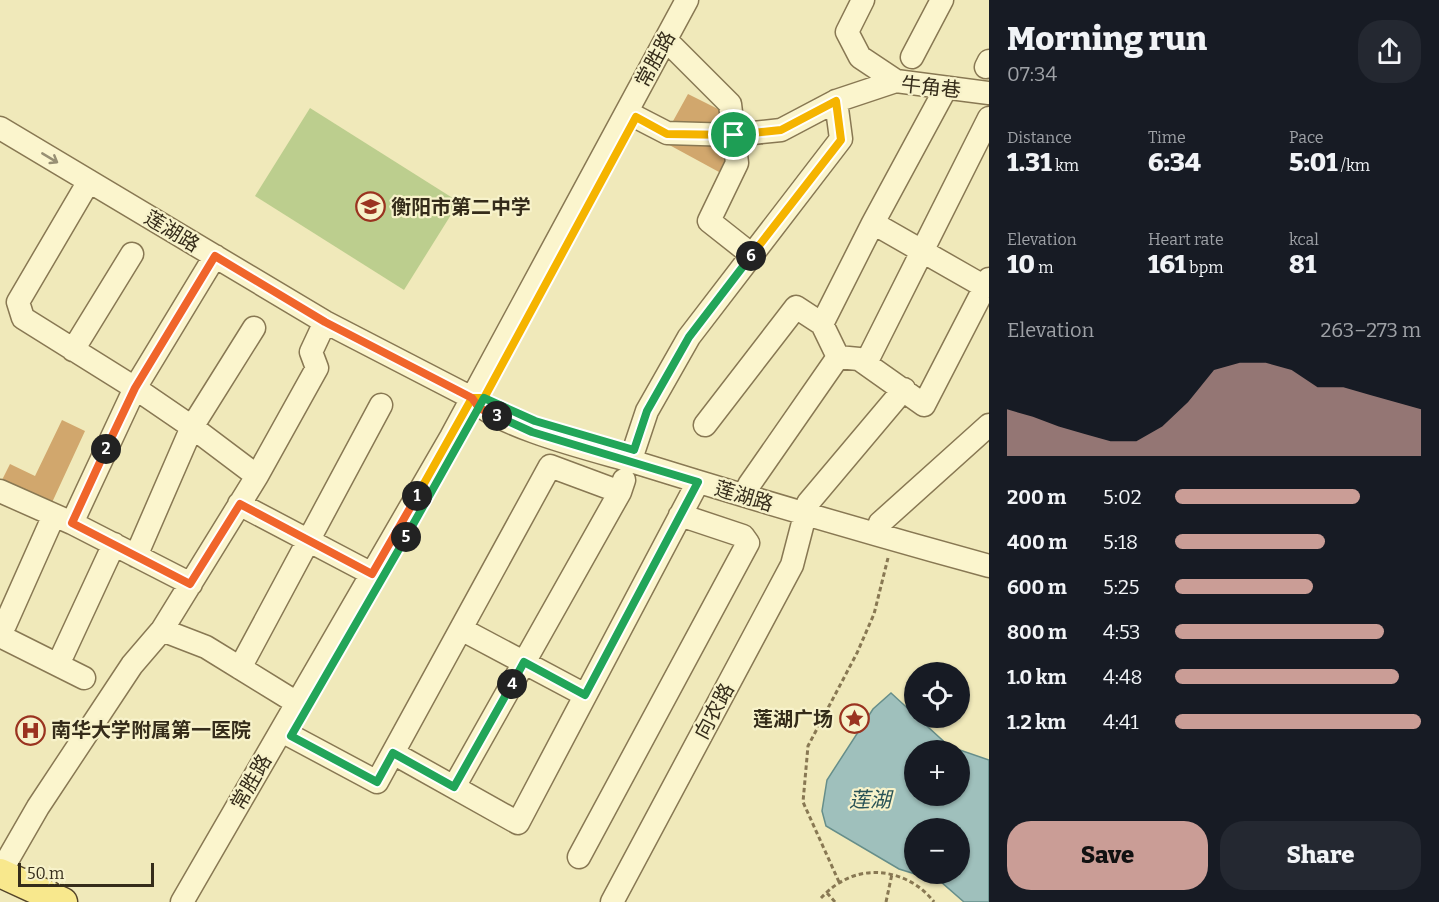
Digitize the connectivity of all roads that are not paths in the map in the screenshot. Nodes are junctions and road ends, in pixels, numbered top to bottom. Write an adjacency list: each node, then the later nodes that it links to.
1 (687, 0): 30 (street, 常胜路)
2 (698, 0): 5 (street, 常胜路)
3 (863, 0): 7 (street)
4 (942, 0): 6 (street)
5 (673, 47): 11 (street, 常胜路); 14 (street)
6 (912, 57)
7 (896, 81): 8 (street, 牛角巷); 10 (street, 牛角巷)
8 (946, 88): 9 (street, 牛角巷); 16 (street)
9 (989, 93)
10 (836, 101): 14 (street, 牛角巷); 19 (street)
11 (636, 117): 14 (street, 牛角巷); 30 (street, 常胜路)
12 (989, 118): 17 (street)
13 (0, 128): 15 (street, 莲湖路, one-way to 15)
14 (734, 135): 19 (street)
15 (89, 181): 20 (street, 莲湖路); 25 (street)
16 (873, 223): 17 (street); 23 (street)
17 (921, 251): 21 (street); 27 (street)
18 (132, 254): 25 (street)
19 (752, 255): 35 (street)
20 (215, 256): 22 (street, 莲湖路); 28 (street)
21 (987, 283): 29 (street)
22 (325, 322): 30 (street, 莲湖路); 36 (street)
23 (822, 324): 26 (street); 32 (street)
24 (254, 327): 34 (street)
25 (73, 350): 28 (street)
26 (838, 357): 27 (street); 38 (street)
27 (866, 363): 29 (street)
28 (135, 388): 34 (street); 44 (street)
29 (904, 389): 42 (street)
30 (479, 401): 35 (street, 莲湖路); 51 (street, 常胜路); 62 (street, 常胜路)
31 (381, 405): 46 (street)
32 (705, 425)
33 (989, 426): 45 (street)
34 (192, 427): 36 (street); 49 (street)
35 (632, 456): 37 (street, 莲湖路); 38 (street, 莲湖路); 40 (street)
36 (257, 476): 41 (street)
37 (698, 482): 42 (street, 莲湖路); 43 (street)
38 (749, 485): 42 (street, 莲湖路)
39 (0, 491): 44 (street)
40 (620, 492): 53 (street); 57 (street)
41 (240, 504): 46 (street); 52 (street)
42 (806, 509): 45 (street, 莲湖路); 70 (street, 向农路)
43 (680, 515): 60 (street); 65 (street)
44 (63, 519): 47 (street); 55 (street)
45 (886, 531): 48 (street, 莲湖路); 50 (street, 莲湖路)
46 (309, 540): 51 (street); 58 (street)
47 (114, 544): 49 (street); 56 (street)
48 (989, 553)
49 (136, 556): 52 (street)
50 (989, 566)
51 (372, 574): 61 (street, 常胜路)
52 (190, 584): 54 (street)
53 (461, 629): 57 (street); 63 (street)
54 (162, 630): 58 (street); 66 (street)
55 (2, 631): 59 (street)
56 (63, 654)
57 (524, 662): 60 (street); 64 (street)
58 (240, 668): 61 (street)
59 (84, 678)
60 (585, 695): 64 (street)
61 (297, 703): 68 (street, 常胜路)
62 (291, 736): 63 (street); 69 (street, 常胜路)
63 (393, 753): 64 (street)
64 (454, 787)
65 (579, 857)
66 (0, 873): 67 (main road)
67 (63, 902)
68 (182, 902)
69 (196, 902)
70 (612, 902)

